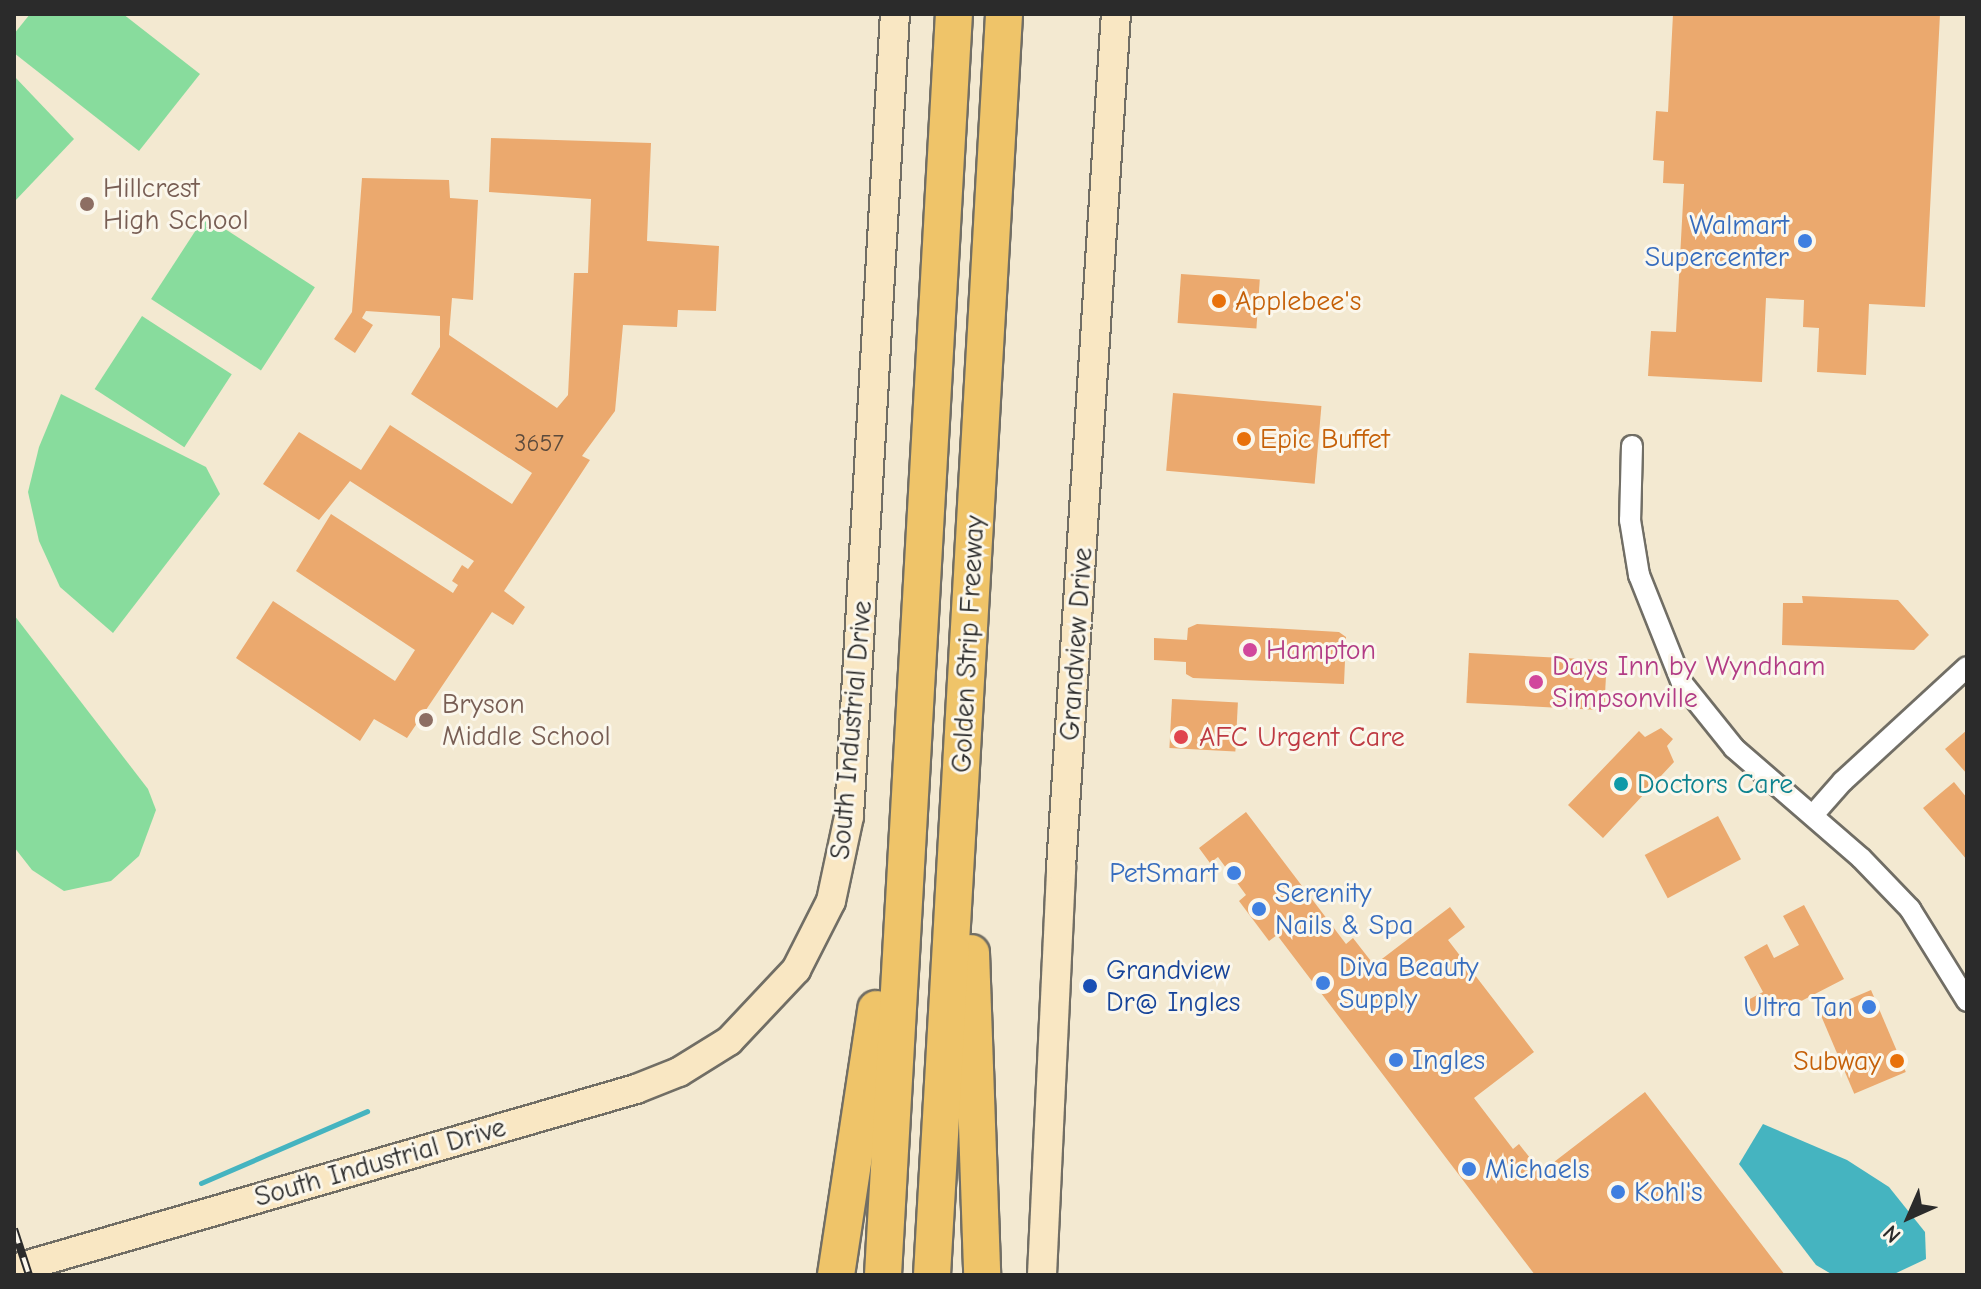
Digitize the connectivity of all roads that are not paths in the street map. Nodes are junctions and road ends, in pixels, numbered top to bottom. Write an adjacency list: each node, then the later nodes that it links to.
1 (895, 14): 11 (street, South Industrial Drive)
2 (954, 14): 7 (highway, Golden Strip Freeway)
3 (1004, 14): 8 (highway, Golden Strip Freeway)
4 (1116, 14): 16 (street, Grandview Drive)
5 (1632, 446): 9 (street)
6 (1967, 667): 9 (street)
7 (914, 722): 12 (highway); 13 (highway, Golden Strip Freeway)
8 (963, 731): 14 (highway, Golden Strip Freeway); 15 (highway)
9 (1813, 815): 10 (street)
10 (1967, 1001)
11 (14, 1269)
12 (836, 1275)
13 (883, 1275)
14 (932, 1275)
15 (982, 1275)
16 (1042, 1275)

